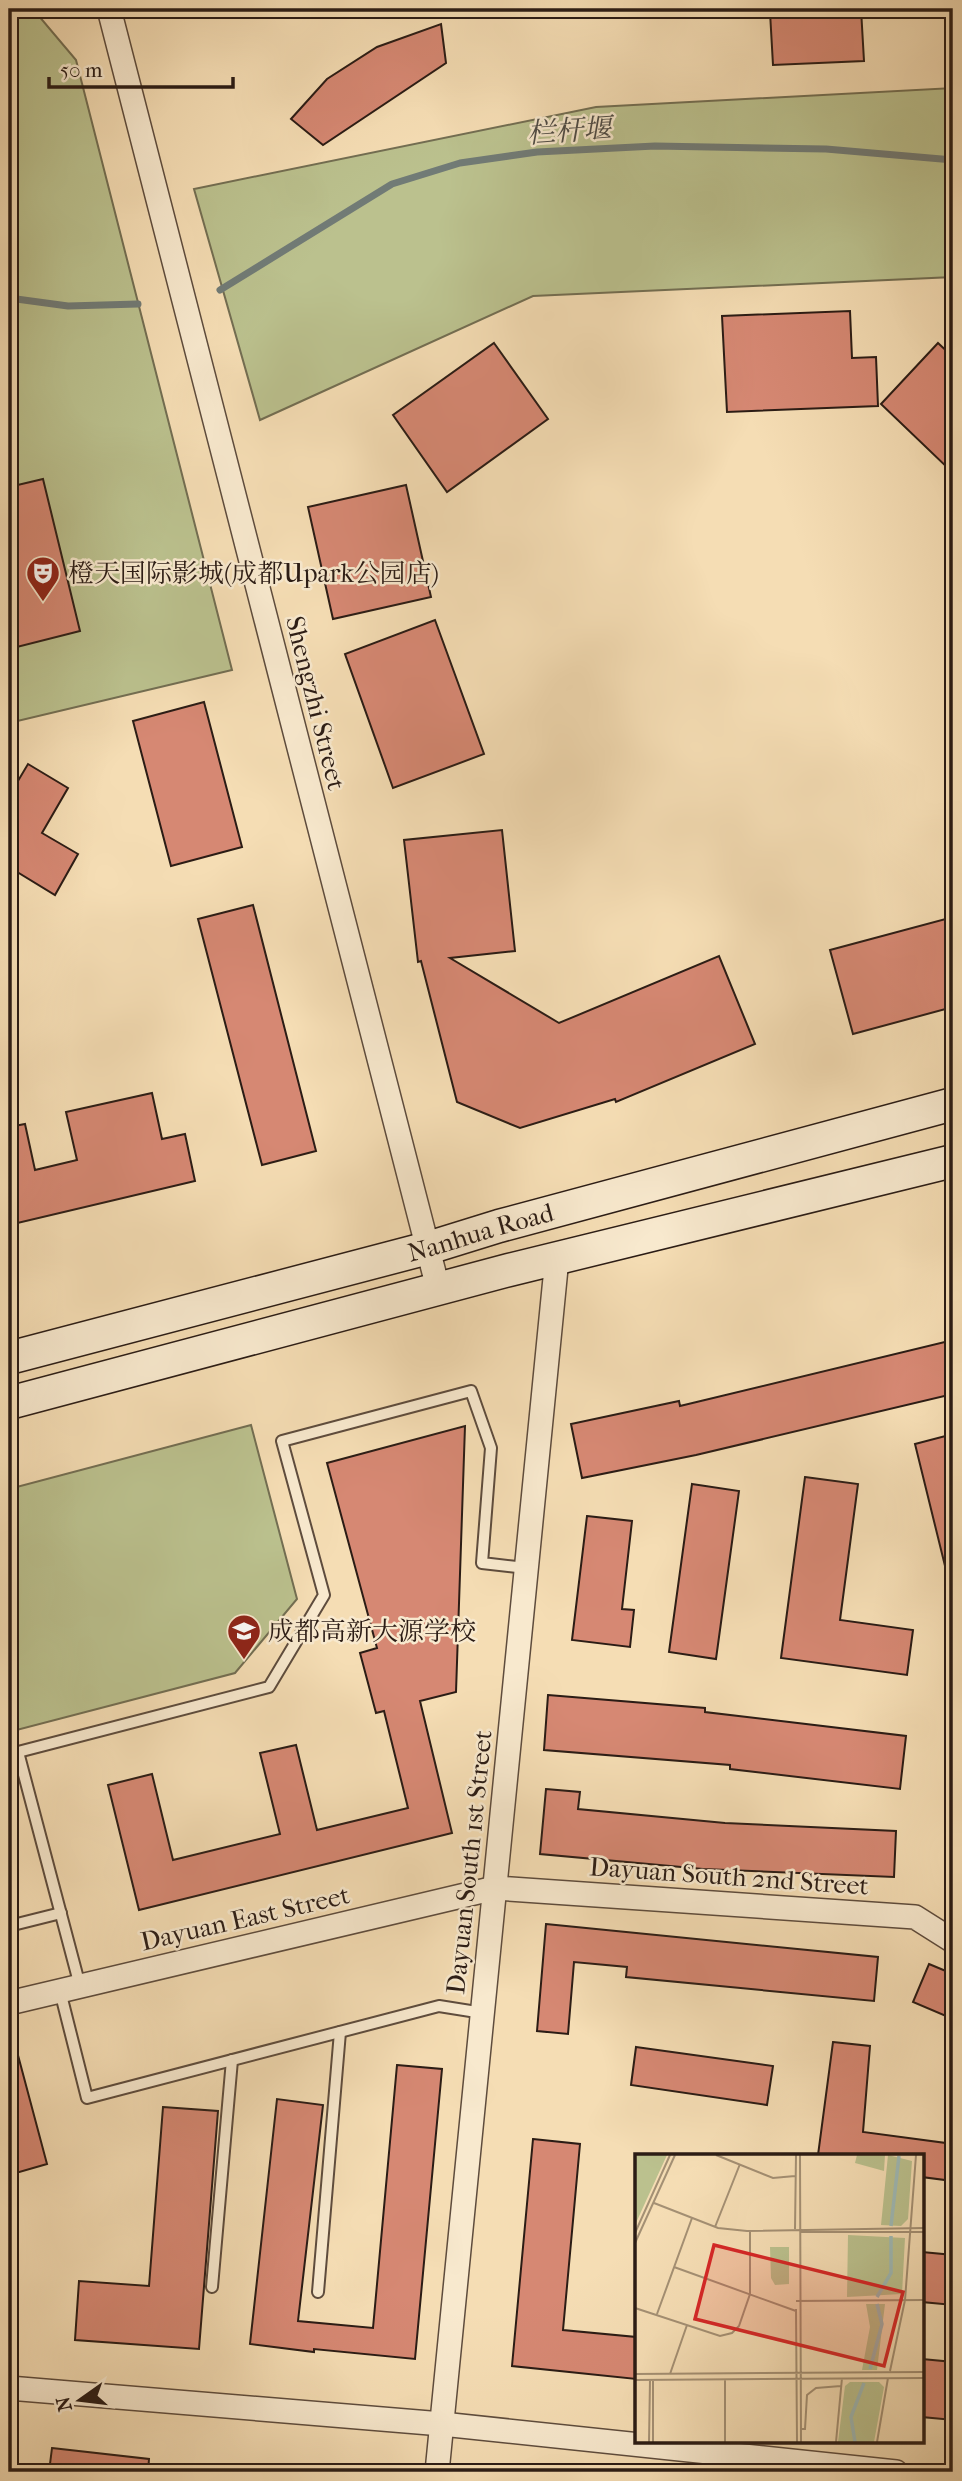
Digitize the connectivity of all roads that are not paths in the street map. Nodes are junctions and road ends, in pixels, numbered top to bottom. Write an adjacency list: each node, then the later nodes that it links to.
1 (109, 9): 4 (street, Shengzhi Street)
2 (953, 1104): 4 (main road, Nanhua Road)
3 (953, 1161): 5 (main road, Nanhua Road)
4 (428, 1248): 6 (street, Shengzhi Street); 7 (main road, Nanhua Road)
5 (557, 1258): 6 (main road, Nanhua Road); 9 (street, Dayuan South 1st Street)
6 (438, 1288): 8 (main road, Nanhua Road)
7 (9, 1358)
8 (9, 1403)
9 (526, 1568): 10 (lane); 11 (street, Dayuan South 1st Street)
10 (13, 1753): 12 (lane)
11 (495, 1888): 14 (street, Dayuan South 2nd Street); 15 (street, Dayuan East Street); 17 (street, Dayuan South 1st Street)
12 (61, 1913): 13 (lane); 15 (lane)
13 (9, 1926)
14 (953, 1941)
15 (70, 1988): 16 (street, Dayuan East Street); 19 (lane)
16 (9, 2003)
17 (482, 2012): 18 (lane); 23 (street, Dayuan South 1st Street)
18 (340, 2032): 19 (lane); 21 (lane)
19 (232, 2060): 20 (lane)
20 (212, 2287)
21 (318, 2292)
22 (9, 2388): 23 (street)
23 (442, 2424): 24 (street, Dayuan South 1st Street); 25 (street)
24 (437, 2472)
25 (896, 2472)

